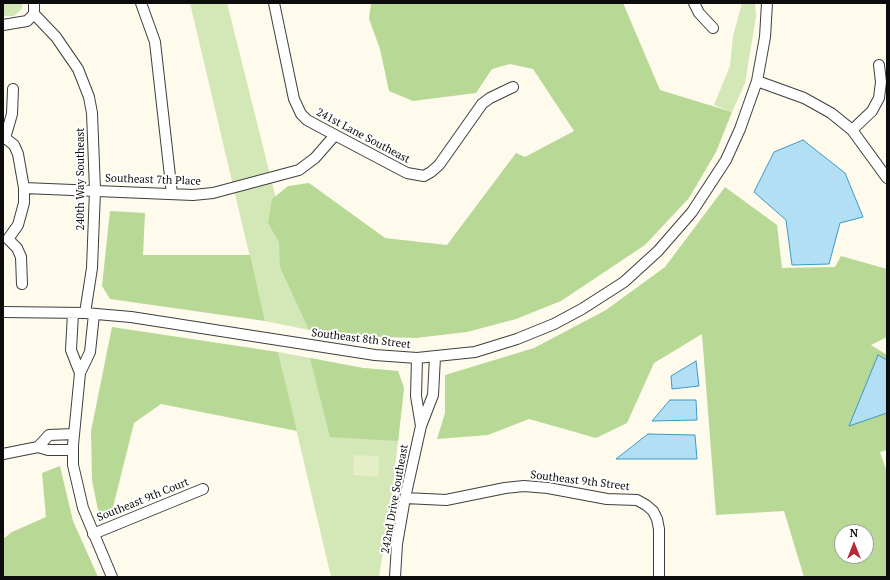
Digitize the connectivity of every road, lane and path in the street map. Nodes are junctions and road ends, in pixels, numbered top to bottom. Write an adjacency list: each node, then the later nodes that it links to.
1 (34, 3): 6 (street)
2 (141, 3): 19 (street)
3 (274, 3): 14 (street, 241st Lane Southeast)
4 (694, 3): 8 (street)
5 (767, 3): 10 (street, Southeast 8th Street)
6 (34, 14): 7 (street); 18 (street, 240th Way Southeast)
7 (3, 25)
8 (713, 28)
9 (879, 65): 13 (street)
10 (757, 81): 13 (street); 25 (street, Southeast 8th Street)
11 (513, 87): 14 (street, 241st Lane Southeast)
12 (13, 89): 15 (street)
13 (852, 130): 16 (street)
14 (335, 136): 19 (street, Southeast 7th Place)
15 (4, 137): 17 (street)
16 (887, 178)
17 (24, 188): 18 (street, Southeast 7th Place); 20 (street)
18 (95, 190): 19 (street, Southeast 7th Place); 24 (street, 240th Way Southeast)
19 (172, 194)
20 (6, 240): 21 (street)
21 (22, 284)
22 (3, 312): 23 (street, Southeast 8th Street)
23 (73, 313): 24 (street, Southeast 8th Street); 27 (street, 240th Way Southeast)
24 (90, 313): 26 (street, Southeast 8th Street); 27 (street, 240th Way Southeast)
25 (435, 357): 26 (street, Southeast 8th Street); 28 (street, 242nd Drive Southeast)
26 (417, 358): 28 (street, 242nd Drive Southeast)
27 (80, 373): 29 (street, 240th Way Southeast)
28 (421, 426): 34 (street, 242nd Drive Southeast)
29 (74, 434): 30 (street); 31 (street, 240th Way Southeast)
30 (38, 447): 31 (street); 32 (street)
31 (73, 450): 35 (street, 240th Way Southeast)
32 (3, 454)
33 (203, 489): 35 (street, Southeast 9th Court)
34 (405, 498): 37 (street, 242nd Drive Southeast); 38 (street, Southeast 9th Street)
35 (93, 534): 36 (street, 240th Way Southeast)
36 (112, 577)
37 (395, 577)
38 (659, 577)

